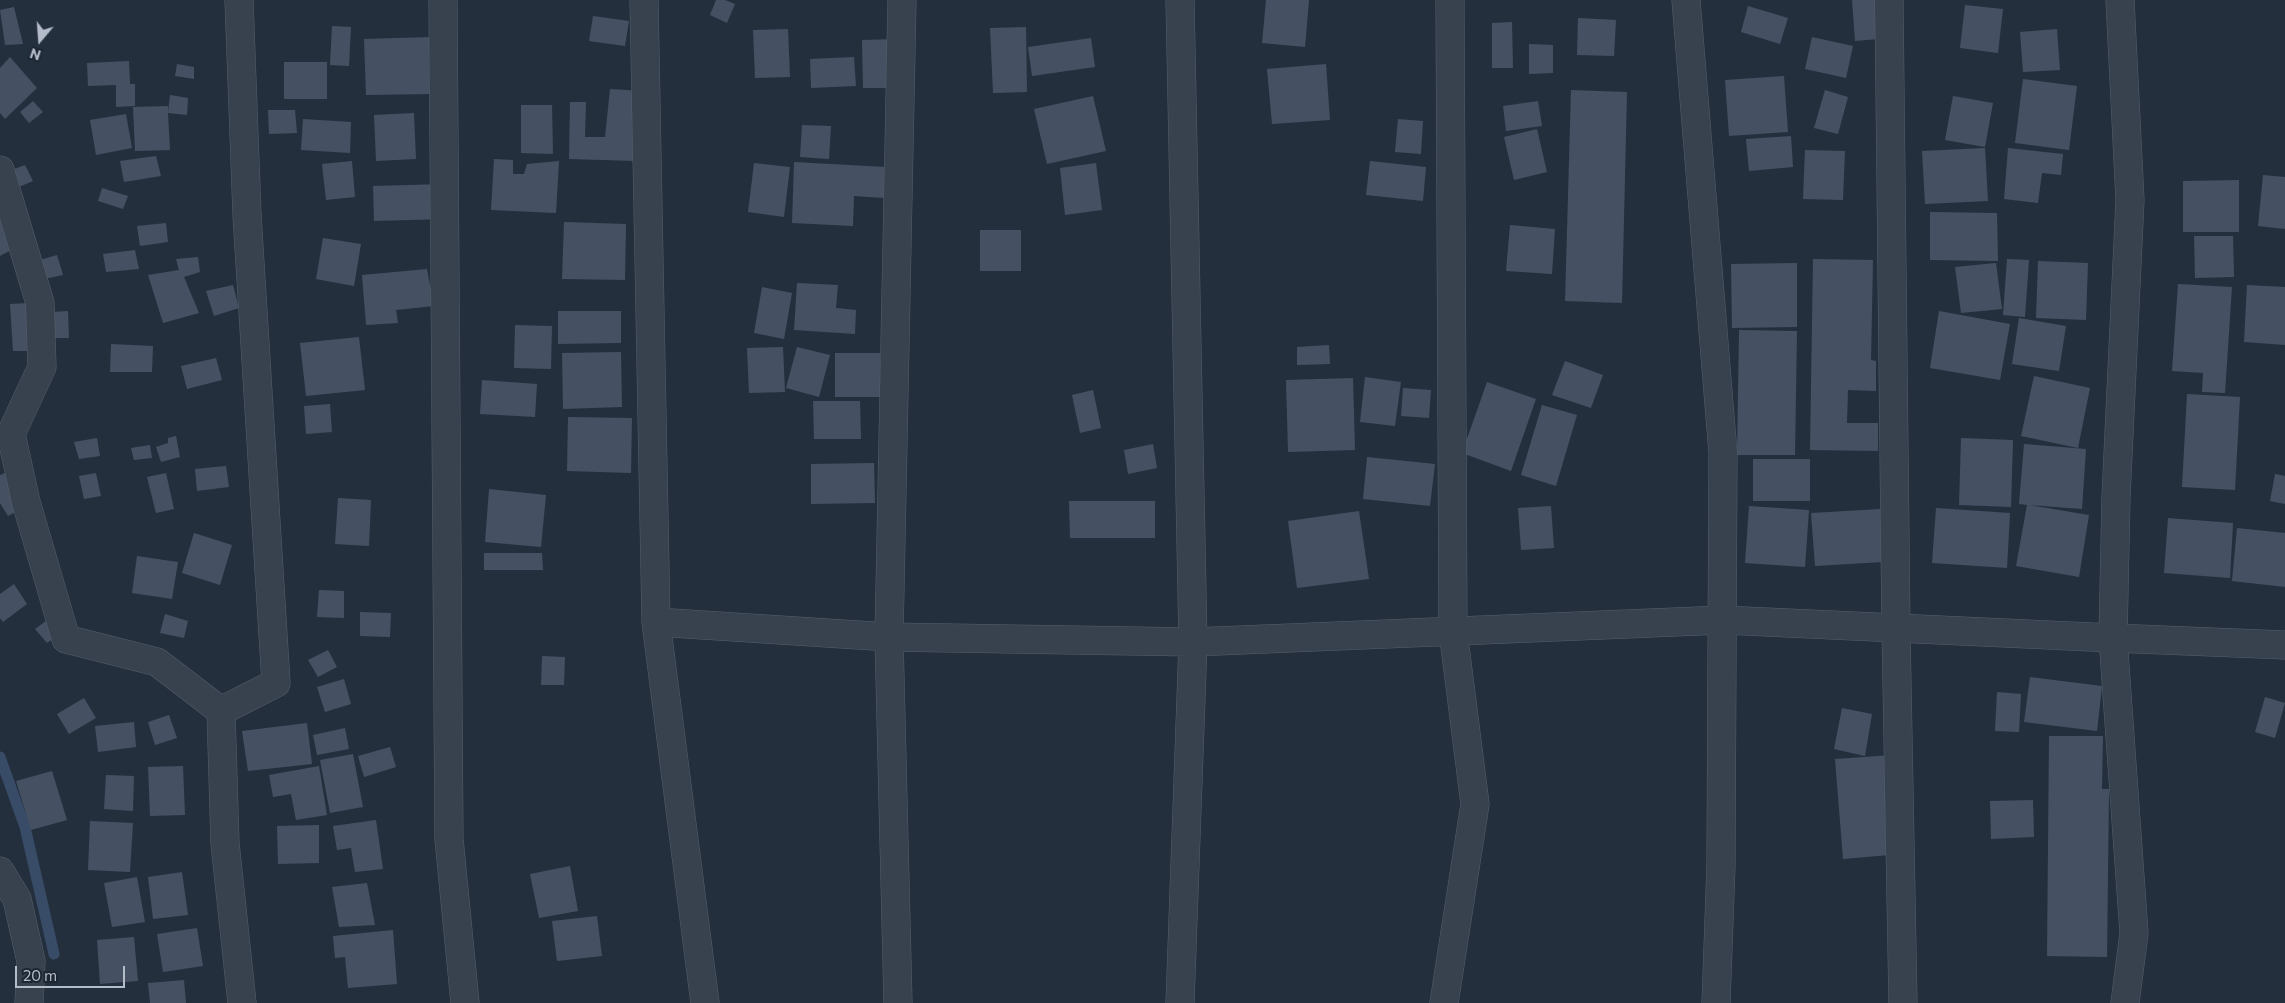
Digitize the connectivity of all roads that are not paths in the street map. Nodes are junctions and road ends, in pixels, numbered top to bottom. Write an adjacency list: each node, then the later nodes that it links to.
1 (239, 0): 19 (street)
2 (443, 0): 23 (street)
3 (644, 0): 12 (street)
4 (902, 0): 15 (street)
5 (1180, 0): 17 (street)
6 (1450, 0): 14 (street)
7 (1686, 0): 11 (street)
8 (1889, 0): 13 (street)
9 (2120, 0): 16 (street)
10 (0, 170): 19 (street)
11 (1723, 620): 13 (street); 14 (street); 28 (street)
12 (656, 622): 15 (street); 24 (street)
13 (1896, 630): 16 (street); 29 (street)
14 (1453, 631): 17 (street); 27 (street)
15 (889, 638): 17 (street); 25 (street)
16 (2113, 638): 18 (street); 30 (street)
17 (1193, 642): 26 (street)
18 (2285, 645)
19 (221, 711): 22 (street)
20 (0, 871): 21 (street)
21 (29, 1003)
22 (242, 1003)
23 (466, 1003)
24 (705, 1003)
25 (898, 1003)
26 (1180, 1003)
27 (1444, 1003)
28 (1716, 1003)
29 (1903, 1003)
30 (2125, 1003)

